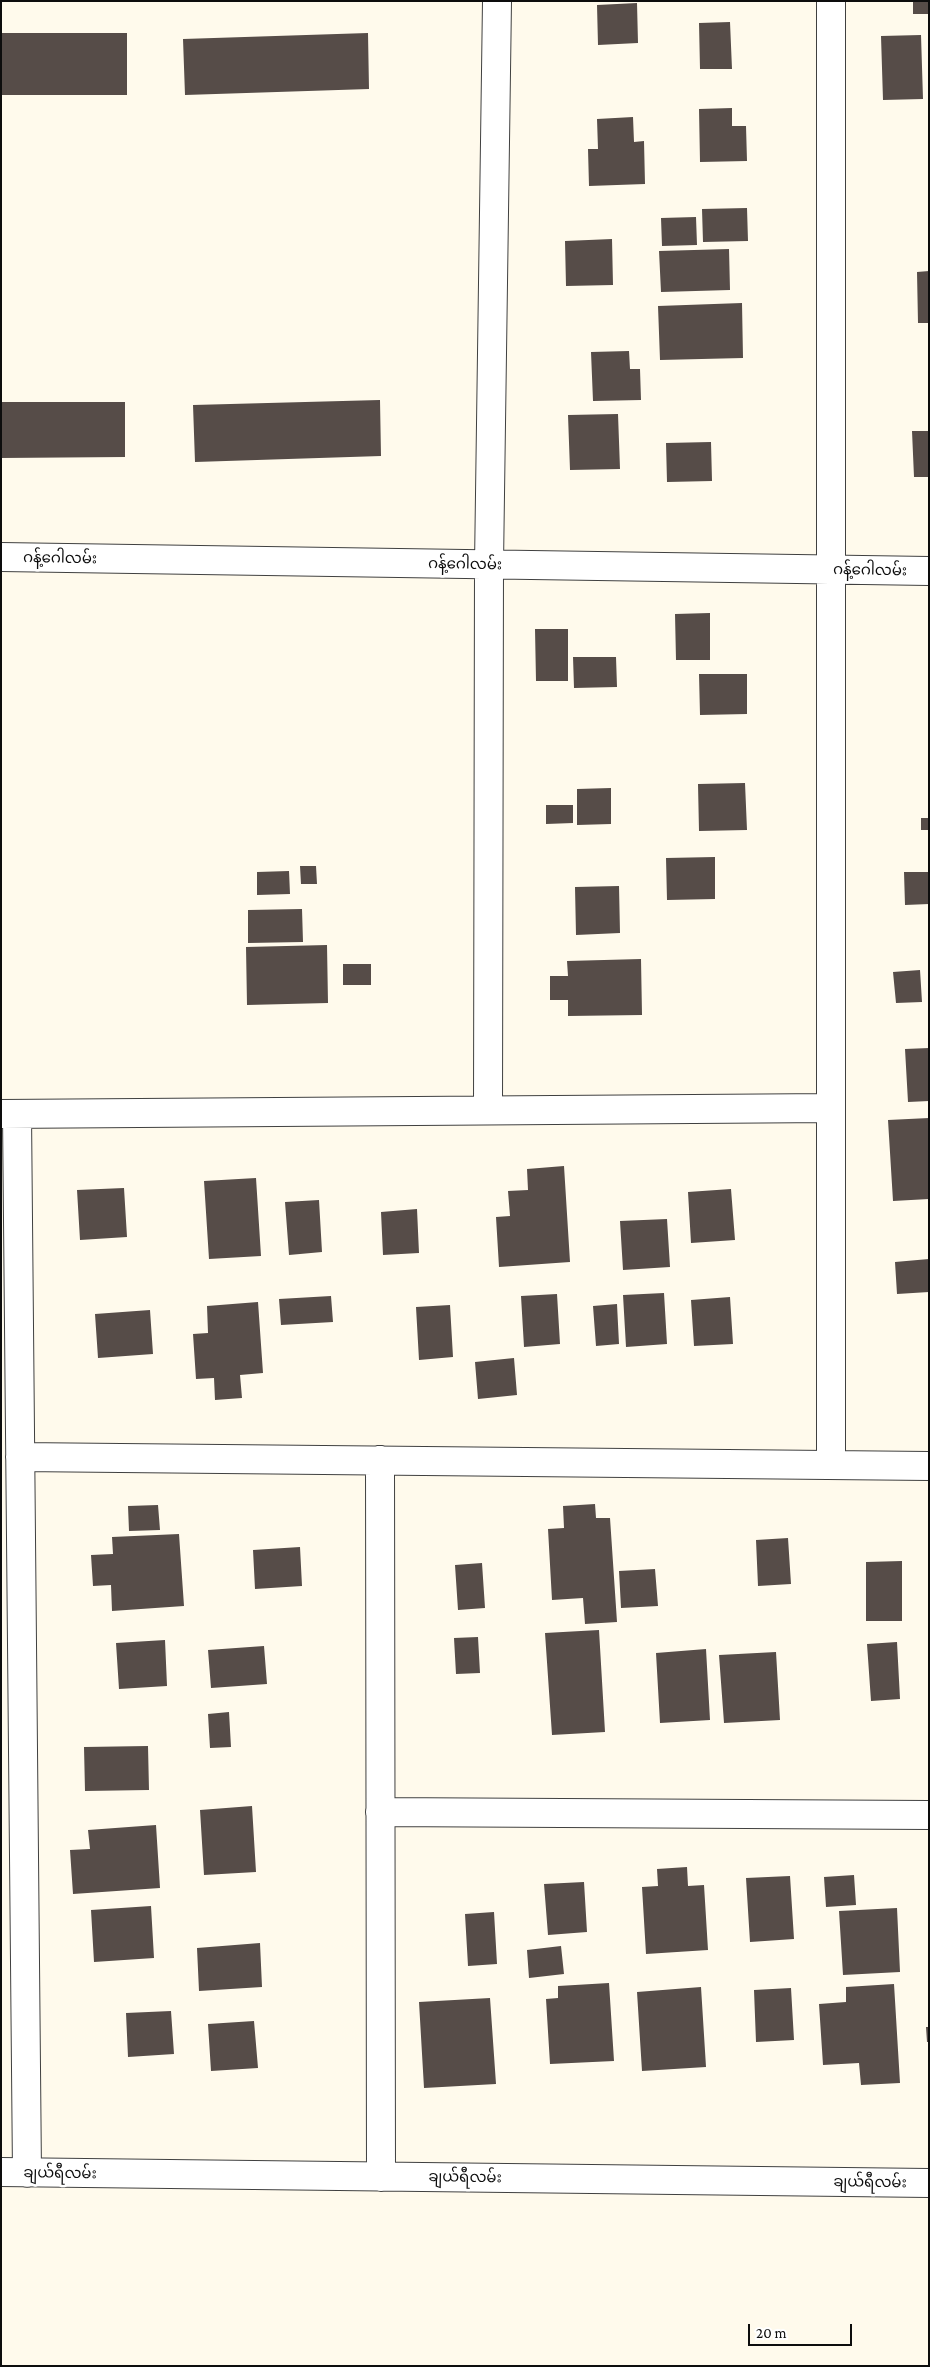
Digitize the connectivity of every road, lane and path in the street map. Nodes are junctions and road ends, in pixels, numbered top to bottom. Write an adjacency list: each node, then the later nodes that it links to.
1 (497, 1): 4 (street)
2 (831, 1): 5 (street)
3 (1, 557): 4 (street, ဂန့်ဂေါလမ်း)
4 (489, 564): 5 (street, ဂန့်ဂေါလမ်း); 8 (street)
5 (831, 570): 6 (street, ဂန့်ဂေါလမ်း); 7 (street)
6 (929, 571)
7 (831, 1108): 8 (street); 12 (street)
8 (488, 1110): 9 (street)
9 (9, 1114): 10 (street)
10 (20, 1457): 11 (street); 16 (street)
11 (380, 1460): 12 (street); 14 (street)
12 (831, 1465): 13 (street)
13 (929, 1466)
14 (380, 1812): 15 (street); 17 (street)
15 (929, 1815)
16 (14, 2173): 17 (street, ချယ်ရီလမ်း)
17 (382, 2176): 18 (street, ချယ်ရီလမ်း)
18 (929, 2182)

